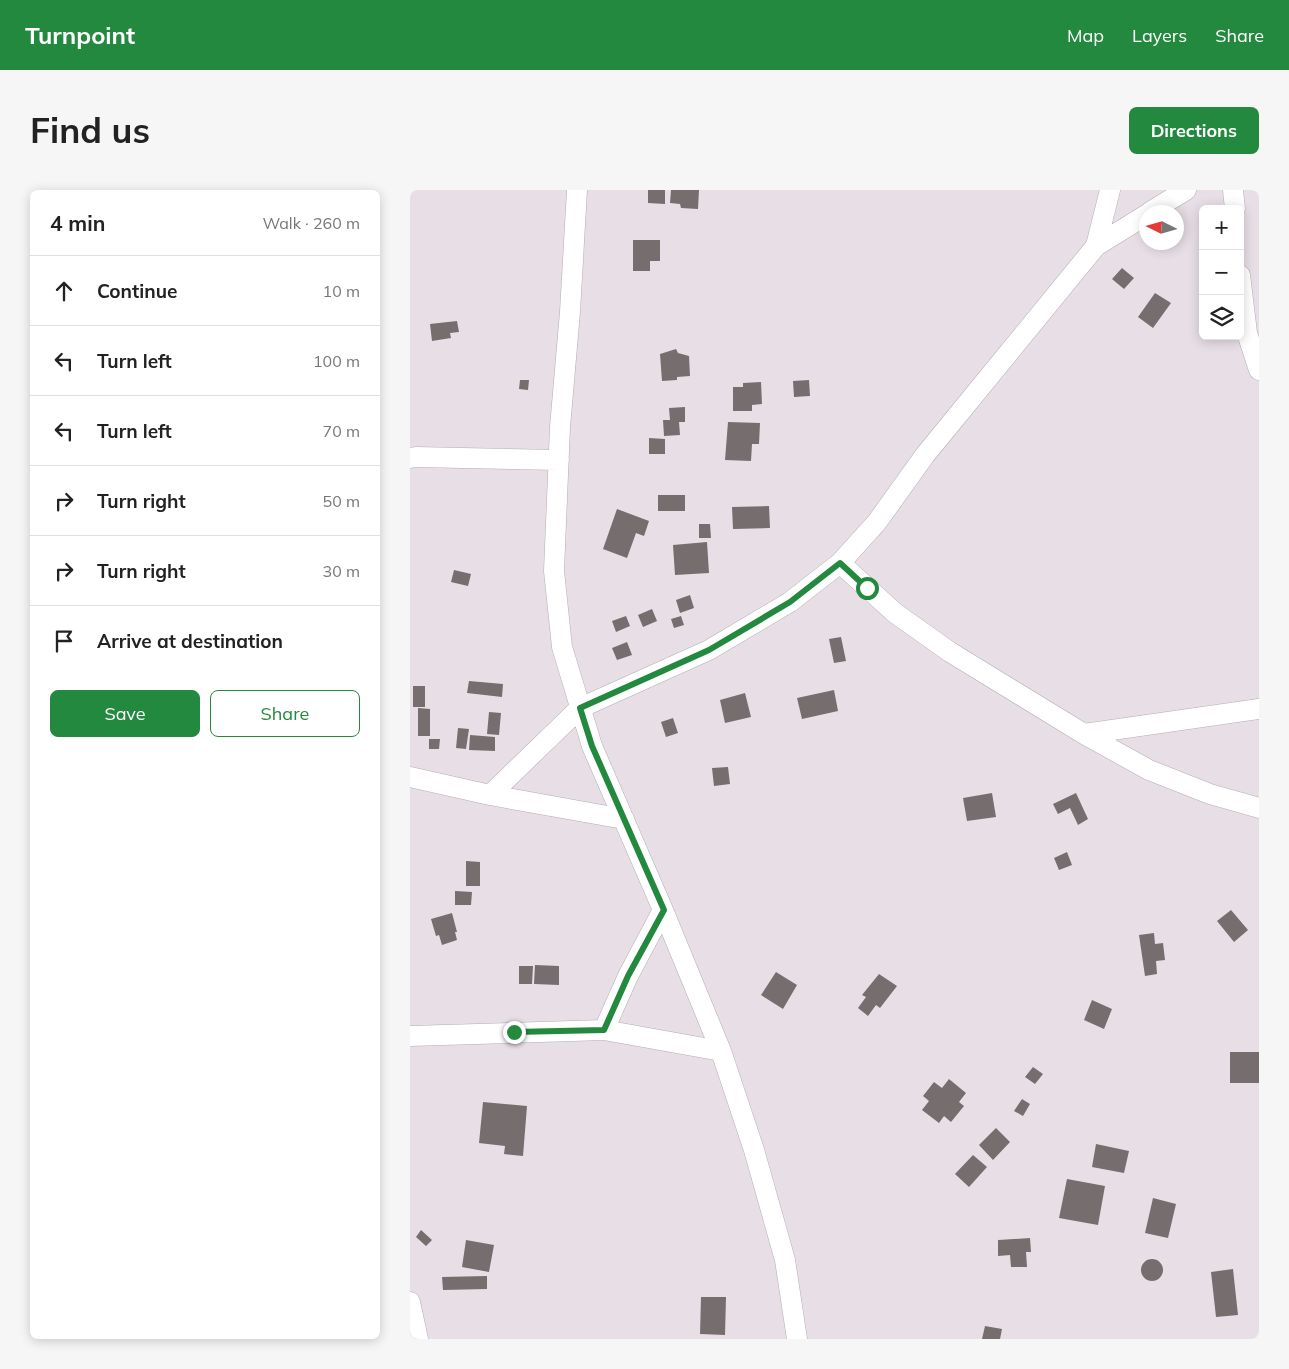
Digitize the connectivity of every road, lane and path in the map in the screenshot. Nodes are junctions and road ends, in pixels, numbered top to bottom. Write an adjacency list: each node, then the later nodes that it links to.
1 (576, 190): 12 (street)
2 (1110, 190): 8 (street)
3 (1186, 190): 5 (street)
4 (1233, 190): 6 (street)
5 (1161, 205)
6 (1234, 205)
7 (1139, 219): 8 (street)
8 (1096, 246): 13 (street)
9 (1242, 295): 10 (street)
10 (1259, 370)
11 (410, 458): 12 (street)
12 (559, 460): 14 (street)
13 (840, 563): 14 (street); 16 (street)
14 (580, 708): 18 (street); 20 (street)
15 (1259, 709): 16 (street)
16 (1084, 734): 19 (street)
17 (410, 777): 18 (street)
18 (490, 795): 20 (street)
19 (1259, 808)
20 (624, 819): 21 (street)
21 (664, 910): 22 (street); 24 (street)
22 (604, 1030): 23 (street); 24 (street)
23 (410, 1036)
24 (721, 1051): 27 (street)
25 (410, 1302): 26 (street)
26 (418, 1339)
27 (797, 1339)

